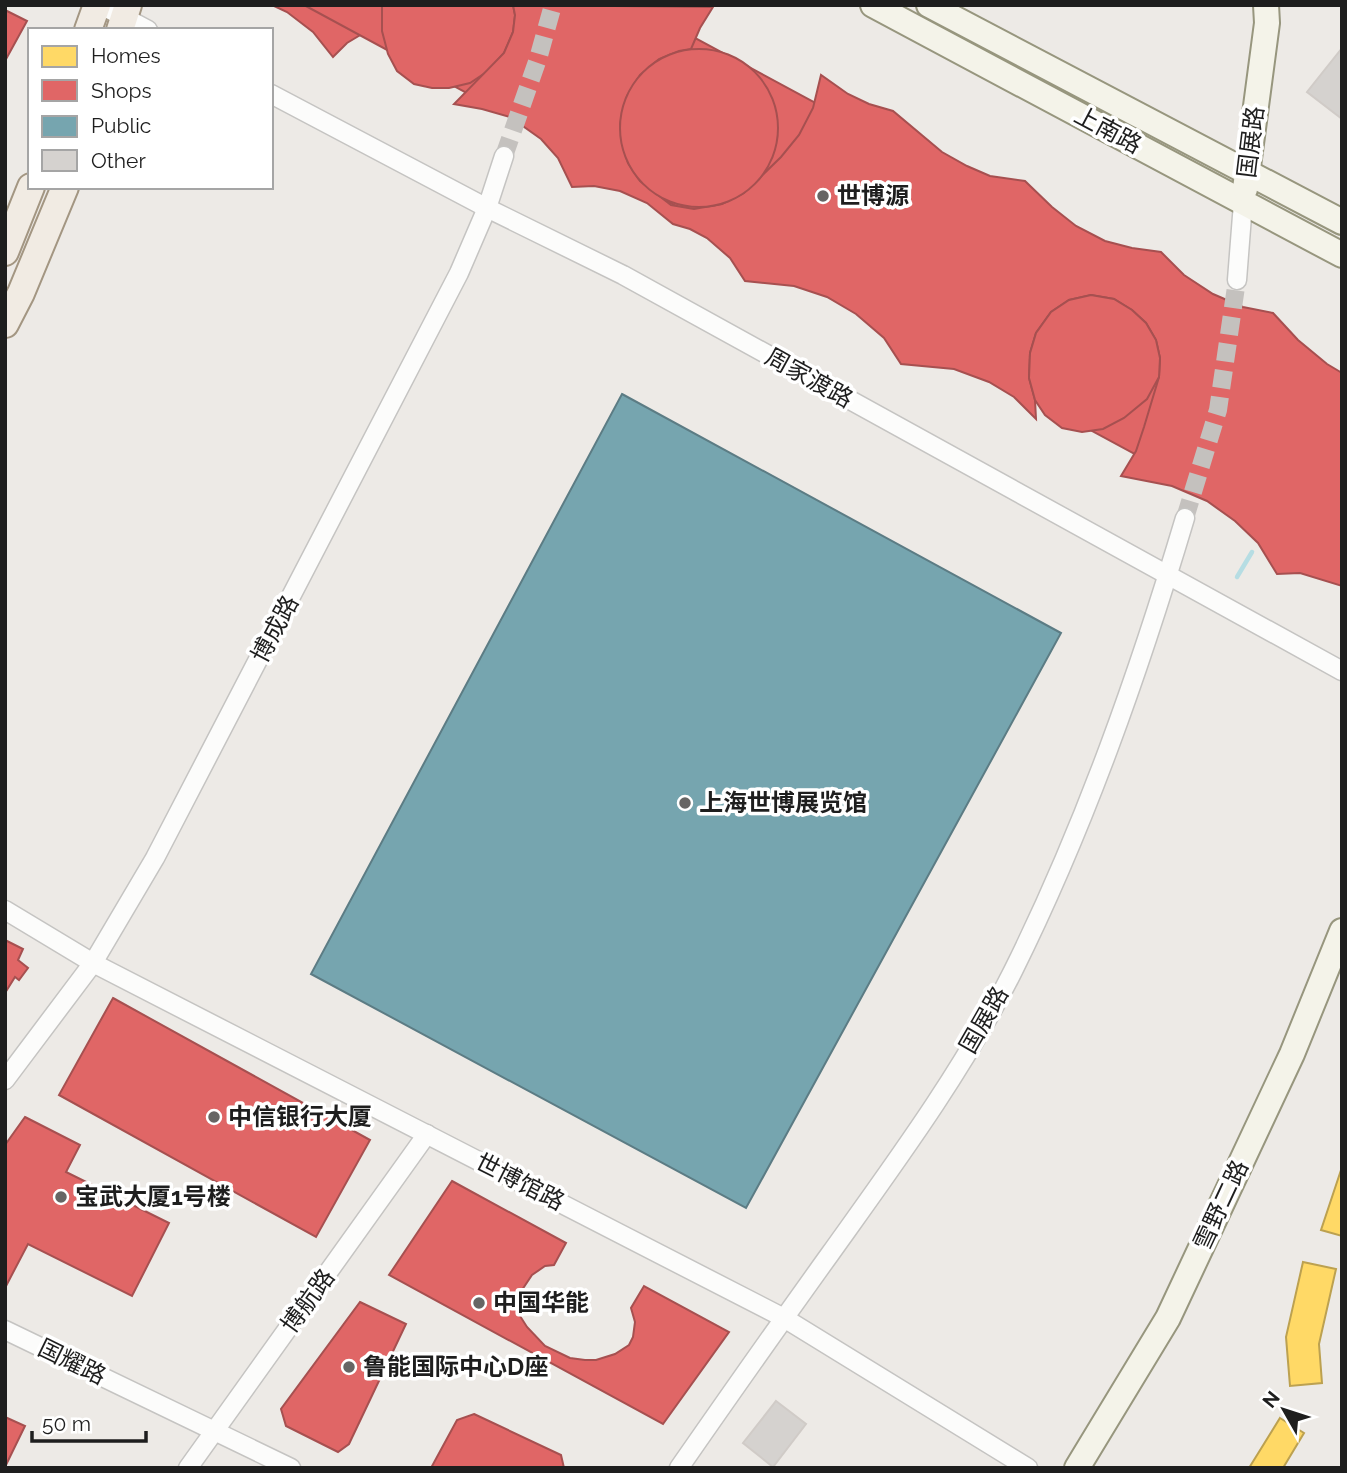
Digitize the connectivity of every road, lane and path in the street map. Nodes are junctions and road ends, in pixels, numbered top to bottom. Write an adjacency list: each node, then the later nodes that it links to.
1 (873, 5): 12 (main road, 上南路)
2 (929, 5): 9 (main road, 上南路)
3 (1266, 5): 9 (main road, 国展路)
4 (114, 13): 5 (main road); 6 (street)
5 (91, 28)
6 (144, 28)
7 (273, 95): 13 (street, 周家渡路)
8 (504, 156): 13 (street, 博成路)
9 (1247, 174): 12 (main road, 国展路); 14 (main road, 上南路)
10 (30, 189): 15 (main road)
11 (64, 189): 18 (main road)
12 (1243, 203): 16 (main road, 上南路); 17 (street, 国展路)
13 (487, 208): 20 (street, 周家渡路); 24 (street, 博成路)
14 (1342, 222)
15 (5, 252)
16 (1342, 256)
17 (1237, 280)
18 (5, 324)
19 (1185, 518): 20 (street, 国展路)
20 (1168, 577): 21 (street, 周家渡路); 27 (street, 国展路)
21 (1342, 671)
22 (5, 910): 24 (street, 世博馆路)
23 (1342, 931): 34 (main road, 雪野二路)
24 (93, 963): 25 (street, 博成路); 26 (street, 世博馆路)
25 (5, 1080)
26 (427, 1134): 27 (street, 世博馆路); 29 (street, 博航路)
27 (785, 1318): 32 (street, 国展路); 33 (street, 世博馆路)
28 (5, 1330): 29 (street, 国耀路)
29 (215, 1431): 30 (street, 博航路); 31 (street, 国耀路)
30 (188, 1468)
31 (290, 1468)
32 (679, 1468)
33 (1028, 1468)
34 (1077, 1468)

